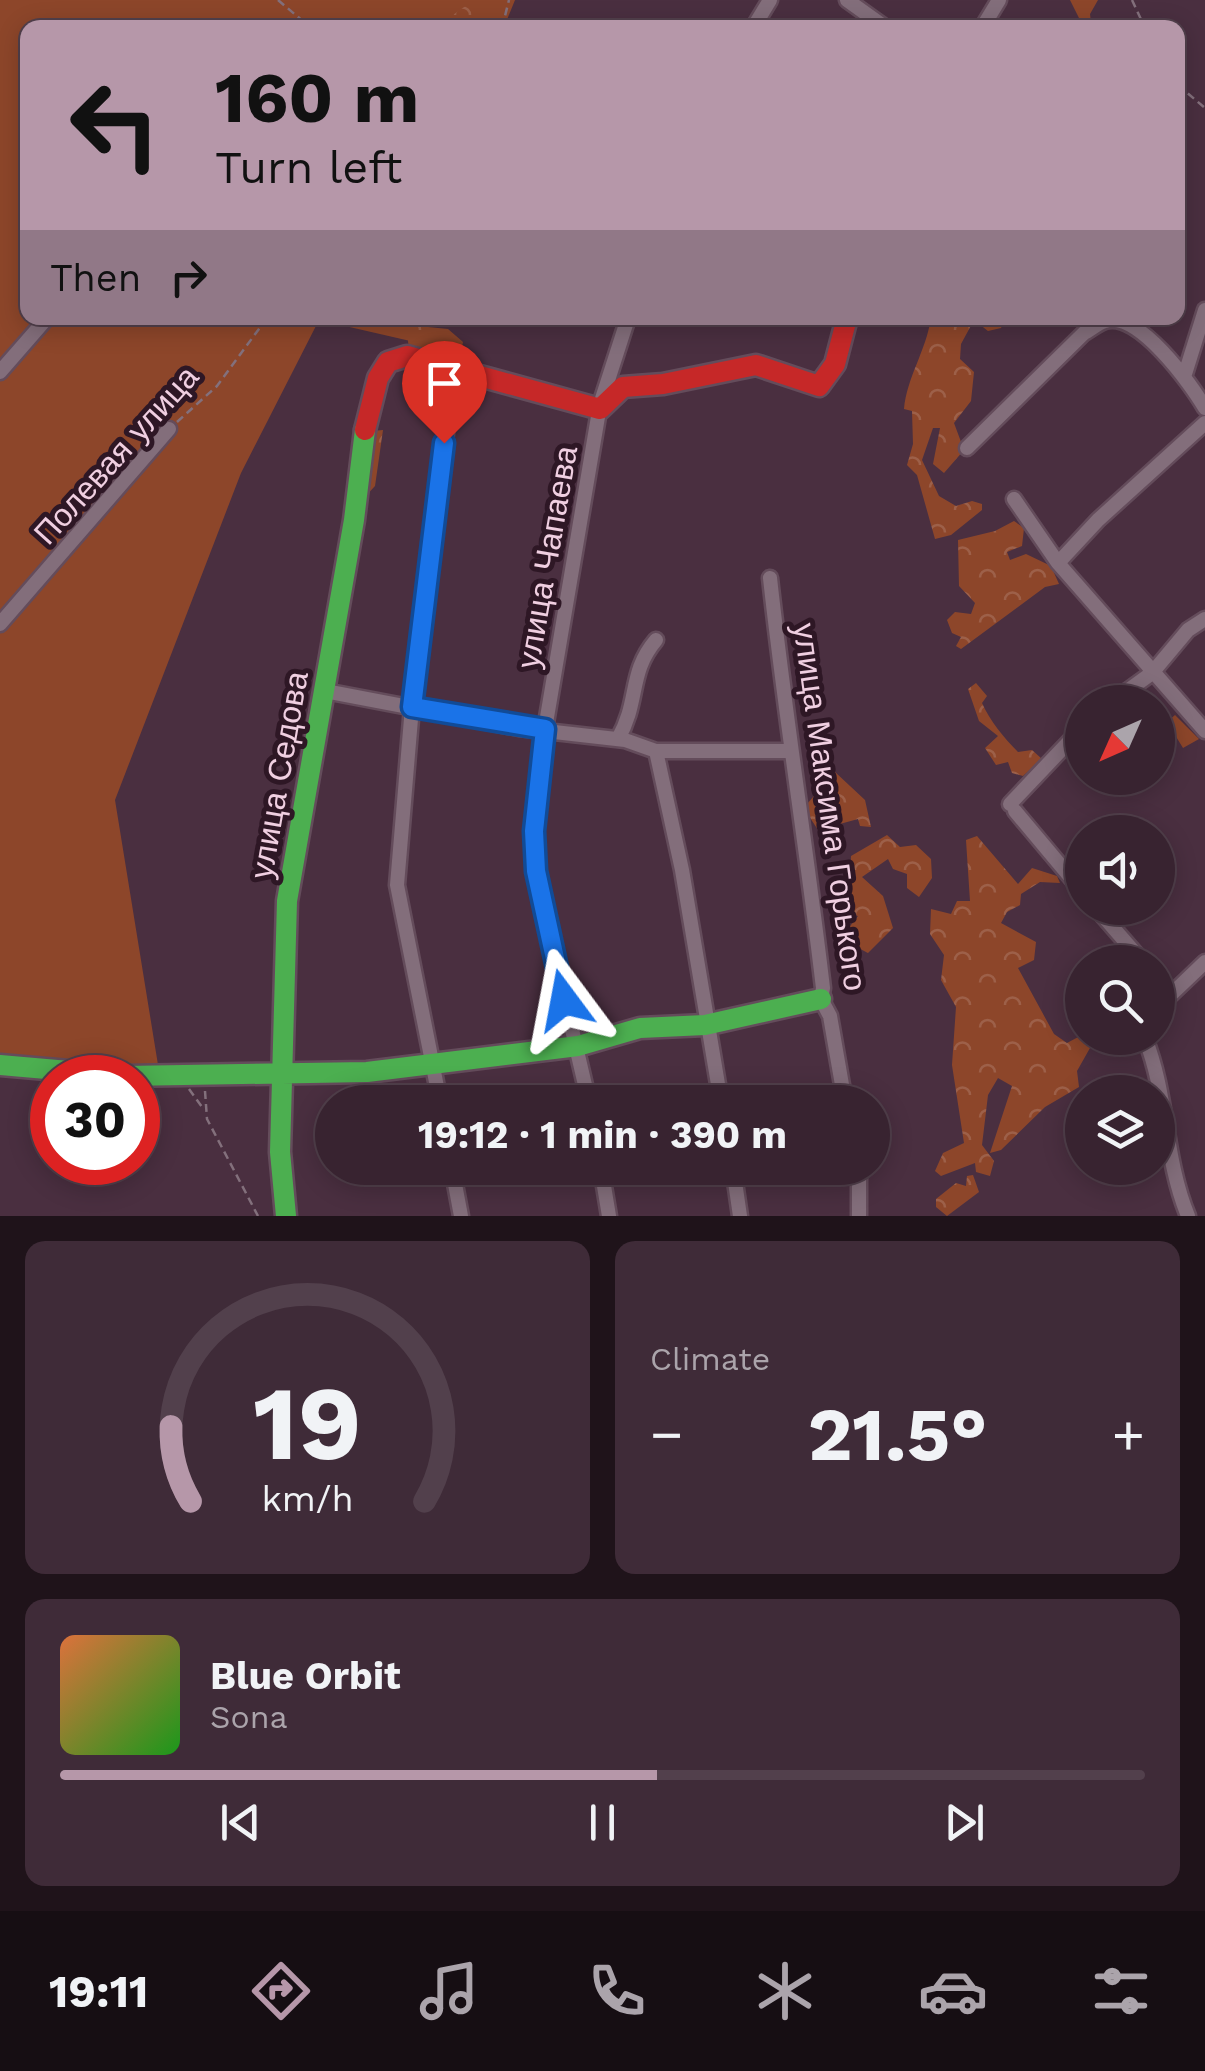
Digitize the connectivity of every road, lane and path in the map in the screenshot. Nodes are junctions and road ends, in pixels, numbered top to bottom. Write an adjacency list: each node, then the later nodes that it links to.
1 (278, 0): 3 (path)
2 (847, 0): 4 (street)
3 (302, 20)
4 (873, 20)
5 (1185, 90): 6 (path)
6 (1205, 108)
7 (1205, 310): 14 (street)
8 (41, 325): 16 (street)
9 (262, 325): 21 (path, Полевая улица)
10 (626, 325): 19 (street, улица Чапаева)
11 (845, 325): 19 (street)
12 (1097, 325): 22 (street)
13 (1131, 325): 17 (street)
14 (1201, 329): 17 (street)
15 (454, 369): 19 (street); 31 (street, улица Седова); 32 (street)
16 (0, 372)
17 (1185, 374): 18 (street)
18 (1205, 408)
19 (600, 409): 33 (street, улица Чапаева)
20 (1205, 423): 24 (street)
21 (169, 429): 27 (street, Полевая улица)
22 (967, 448)
23 (1014, 498): 24 (street)
24 (1058, 564): 29 (street)
25 (770, 578): 38 (street, улица Максима Горького)
26 (1205, 619): 29 (street)
27 (0, 624)
28 (656, 640): 35 (street)
29 (1152, 673): 30 (street); 34 (street)
30 (1135, 685)
31 (325, 691): 32 (street); 50 (street, улица Седова)
32 (412, 707): 33 (street); 49 (street)
33 (545, 729): 35 (street); 46 (street, улица Чапаева)
34 (1205, 731)
35 (618, 739): 37 (street)
36 (1065, 747): 39 (street)
37 (656, 751): 38 (street); 45 (street)
38 (789, 752): 44 (street, улица Максима Горького)
39 (1065, 871)
40 (1111, 925): 41 (street)
41 (1128, 945)
42 (1205, 962): 43 (street)
43 (1175, 989)
44 (820, 999): 45 (street); 55 (street, улица Максима Горького)
45 (705, 1025): 46 (street); 54 (street)
46 (578, 1046): 49 (street); 53 (street, улица Чапаева)
47 (1151, 1055): 66 (street)
48 (0, 1065): 51 (street)
49 (433, 1066): 50 (street); 52 (street)
50 (284, 1071): 51 (street); 61 (street, улица Седова)
51 (218, 1075): 60 (path)
52 (437, 1085)
53 (586, 1085)
54 (717, 1085)
55 (842, 1085)
56 (455, 1185): 62 (street)
57 (604, 1185): 63 (street)
58 (735, 1185): 64 (street)
59 (860, 1185): 65 (street)
60 (258, 1216)
61 (286, 1216)
62 (461, 1216)
63 (609, 1216)
64 (740, 1216)
65 (859, 1216)
66 (1188, 1216)

